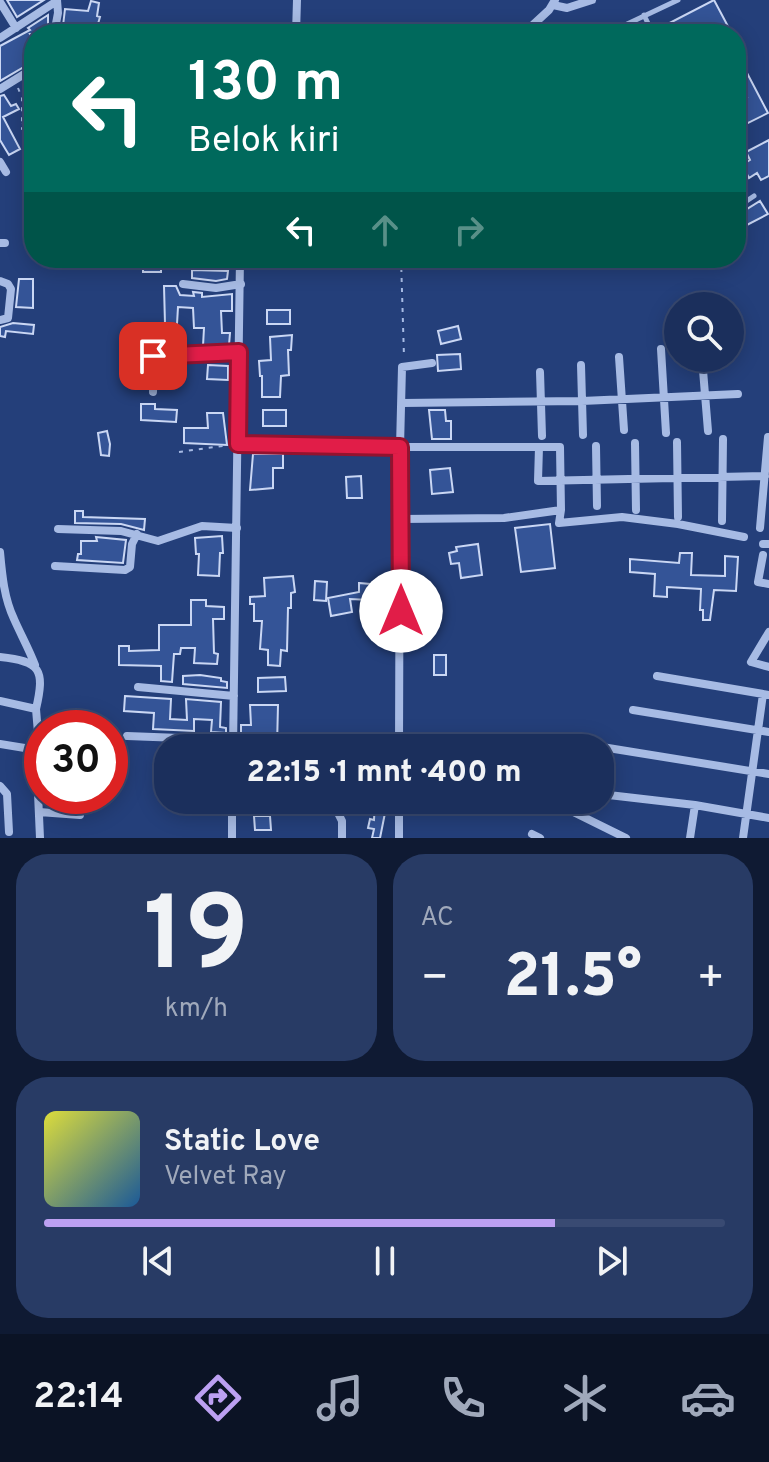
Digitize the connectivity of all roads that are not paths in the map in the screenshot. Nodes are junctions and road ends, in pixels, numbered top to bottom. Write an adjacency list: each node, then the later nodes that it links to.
1 (57, 0): 8 (street); 13 (street)
2 (297, 0): 9 (street)
3 (592, 0): 6 (street)
4 (678, 0): 7 (lane)
5 (0, 2): 13 (street)
6 (554, 2): 10 (street)
7 (644, 15): 11 (lane); 12 (lane)
8 (56, 24)
9 (296, 24)
10 (533, 24)
11 (626, 24)
12 (648, 24)
13 (16, 28): 14 (street)
14 (0, 38)
15 (24, 74): 16 (street)
16 (0, 89)
17 (0, 162): 18 (street)
18 (6, 172)
19 (754, 196): 20 (lane)
20 (746, 201)
21 (240, 268): 24 (street)
22 (0, 281): 25 (street)
23 (183, 284): 24 (street)
24 (241, 284): 27 (street)
25 (0, 320)
26 (661, 349): 36 (street)
27 (239, 352): 33 (street); 50 (street)
28 (619, 357): 37 (street)
29 (432, 363): 40 (street)
30 (581, 365): 39 (street)
31 (540, 372): 38 (street)
32 (703, 372): 35 (street)
33 (153, 392)
34 (738, 394): 35 (street)
35 (705, 397): 36 (street); 42 (street)
36 (663, 399): 37 (street); 43 (street)
37 (622, 400): 39 (street); 41 (street)
38 (540, 401): 39 (street); 40 (street); 45 (street)
39 (582, 401): 44 (street)
40 (402, 403): 52 (street)
41 (624, 430)
42 (708, 431)
43 (666, 433)
44 (583, 435)
45 (542, 436)
46 (768, 437): 54 (street)
47 (723, 439): 55 (street)
48 (677, 442): 56 (street)
49 (635, 443): 57 (street)
50 (238, 444): 52 (street); 67 (street)
51 (596, 446): 59 (street)
52 (400, 447): 53 (street); 65 (street)
53 (539, 447): 58 (street); 58 (street)
54 (765, 476): 55 (street); 60 (street)
55 (722, 477): 56 (street); 66 (street)
56 (677, 478): 57 (street); 64 (street)
57 (635, 479): 59 (street); 63 (street)
58 (560, 481): 59 (street); 62 (street)
59 (597, 481): 61 (street)
60 (766, 498): 68 (street)
61 (597, 506)
62 (561, 510): 65 (street); 71 (street)
63 (636, 510)
64 (678, 517)
65 (401, 519): 93 (street)
66 (722, 521)
67 (237, 528): 70 (street); 86 (street)
68 (760, 528)
69 (58, 529): 70 (street)
70 (137, 534): 74 (street)
71 (744, 537)
72 (0, 552): 75 (street)
73 (763, 555): 76 (street)
74 (55, 566)
75 (1, 579): 78 (street)
76 (769, 584)
77 (0, 619): 78 (street)
78 (14, 619): 81 (street)
79 (769, 632): 82 (street)
80 (0, 657): 81 (street)
81 (35, 665): 88 (street)
82 (769, 667)
83 (657, 676): 85 (street)
84 (138, 687): 86 (street)
85 (766, 694): 90 (street)
86 (234, 696): 92 (street)
87 (0, 701): 88 (street)
88 (36, 709)
89 (633, 710): 90 (street)
90 (758, 730): 91 (street); 99 (street)
91 (769, 732)
92 (233, 734)
93 (399, 734)
94 (128, 736): 95 (street)
95 (154, 738)
96 (0, 744): 97 (street)
97 (24, 748)
98 (614, 749): 99 (street)
99 (751, 771): 100 (street); 105 (street)
100 (769, 774)
101 (0, 786): 104 (street)
102 (614, 796): 103 (street)
103 (695, 805): 105 (street); 120 (street)
104 (4, 813): 114 (street)
105 (746, 813): 113 (street); 121 (street)
106 (39, 814): 115 (street)
107 (66, 814): 112 (street)
108 (232, 814): 116 (street)
109 (338, 814): 117 (street)
110 (399, 814): 118 (street)
111 (577, 814): 119 (street)
112 (80, 815)
113 (769, 818)
114 (9, 832)
115 (40, 838)
116 (232, 838)
117 (342, 838)
118 (399, 838)
119 (624, 838)
120 (690, 838)
121 (743, 838)

